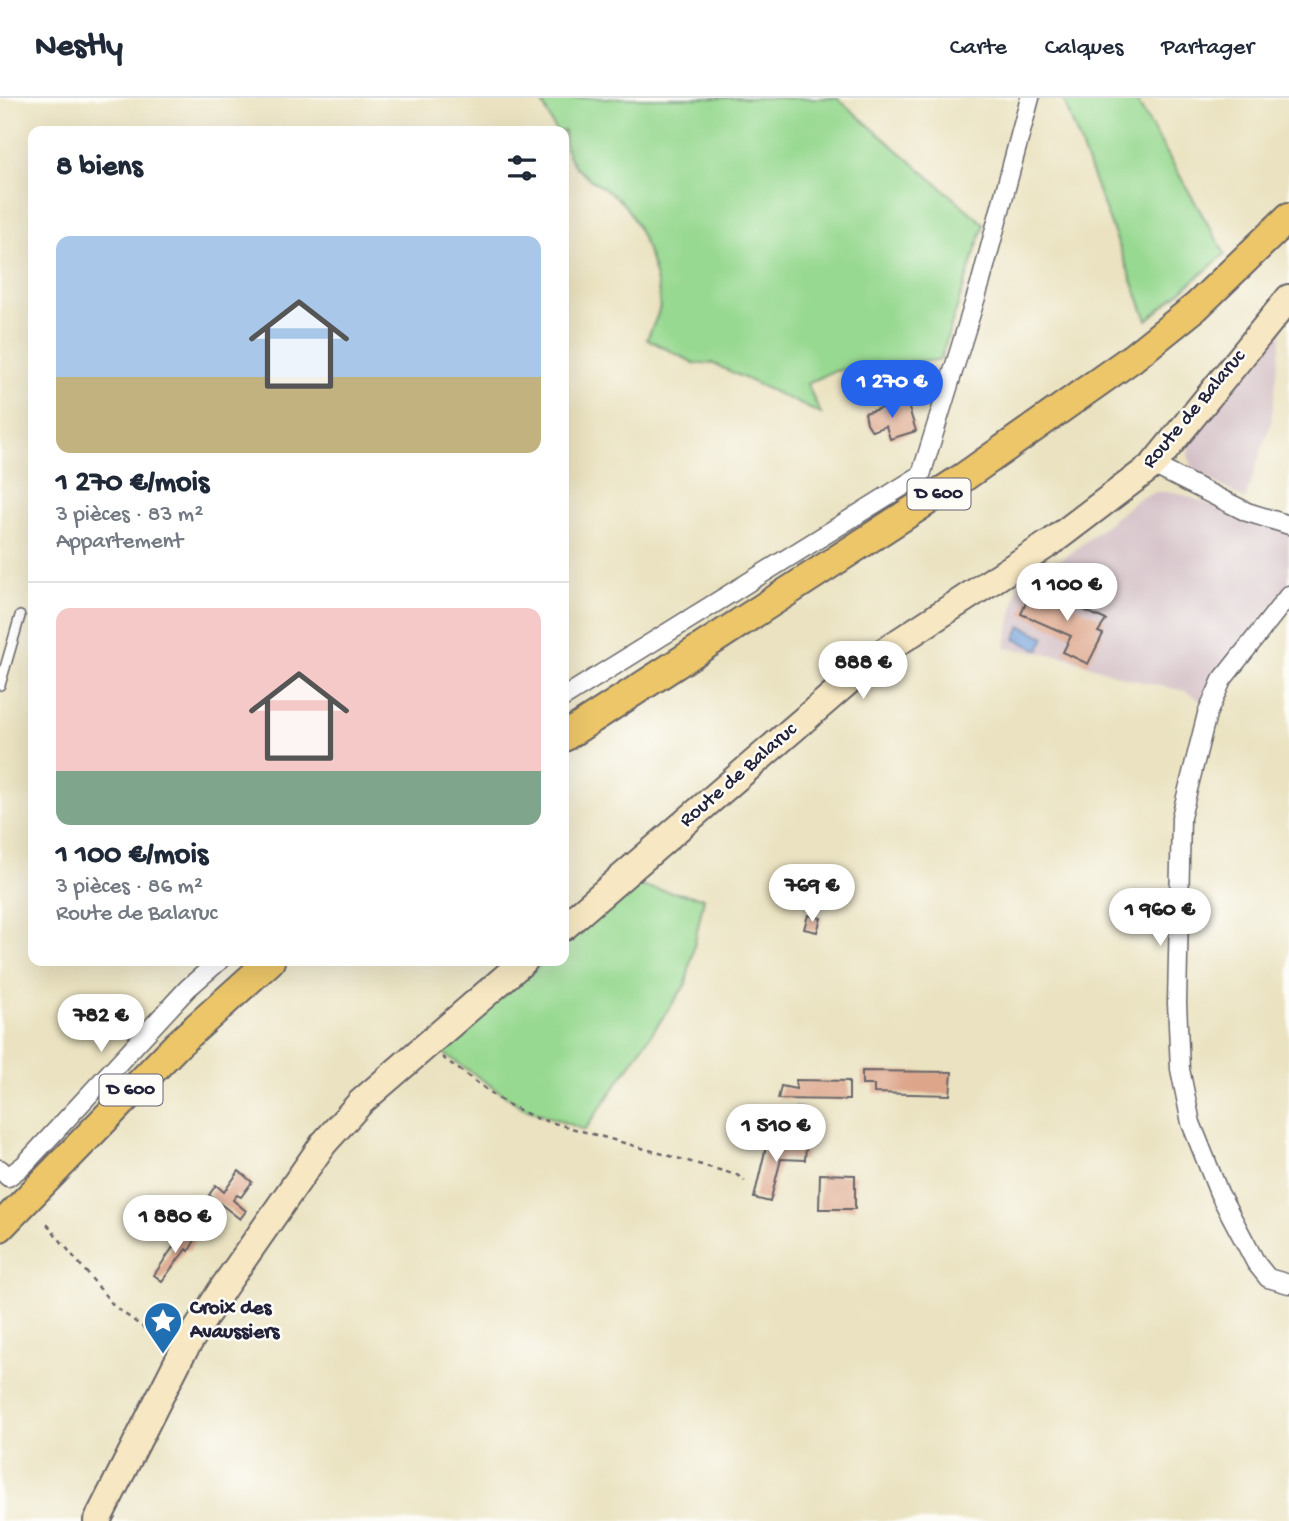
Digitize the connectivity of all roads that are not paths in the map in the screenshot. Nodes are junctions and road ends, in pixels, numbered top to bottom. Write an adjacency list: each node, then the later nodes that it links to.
1 (1030, 98): 9 (street)
2 (1289, 217): 10 (main road, D 600)
3 (1289, 298): 4 (street, Route de Balaruc)
4 (1153, 465): 5 (street); 11 (street, Route de Balaruc)
5 (1289, 525)
6 (1289, 595): 17 (street)
7 (20, 616): 8 (lane)
8 (0, 685)
9 (569, 694)
10 (569, 734)
11 (569, 922)
12 (213, 966): 15 (street)
13 (264, 966): 16 (main road, D 600)
14 (518, 966): 18 (street)
15 (4, 1173)
16 (0, 1227)
17 (1289, 1284)
18 (97, 1521)

